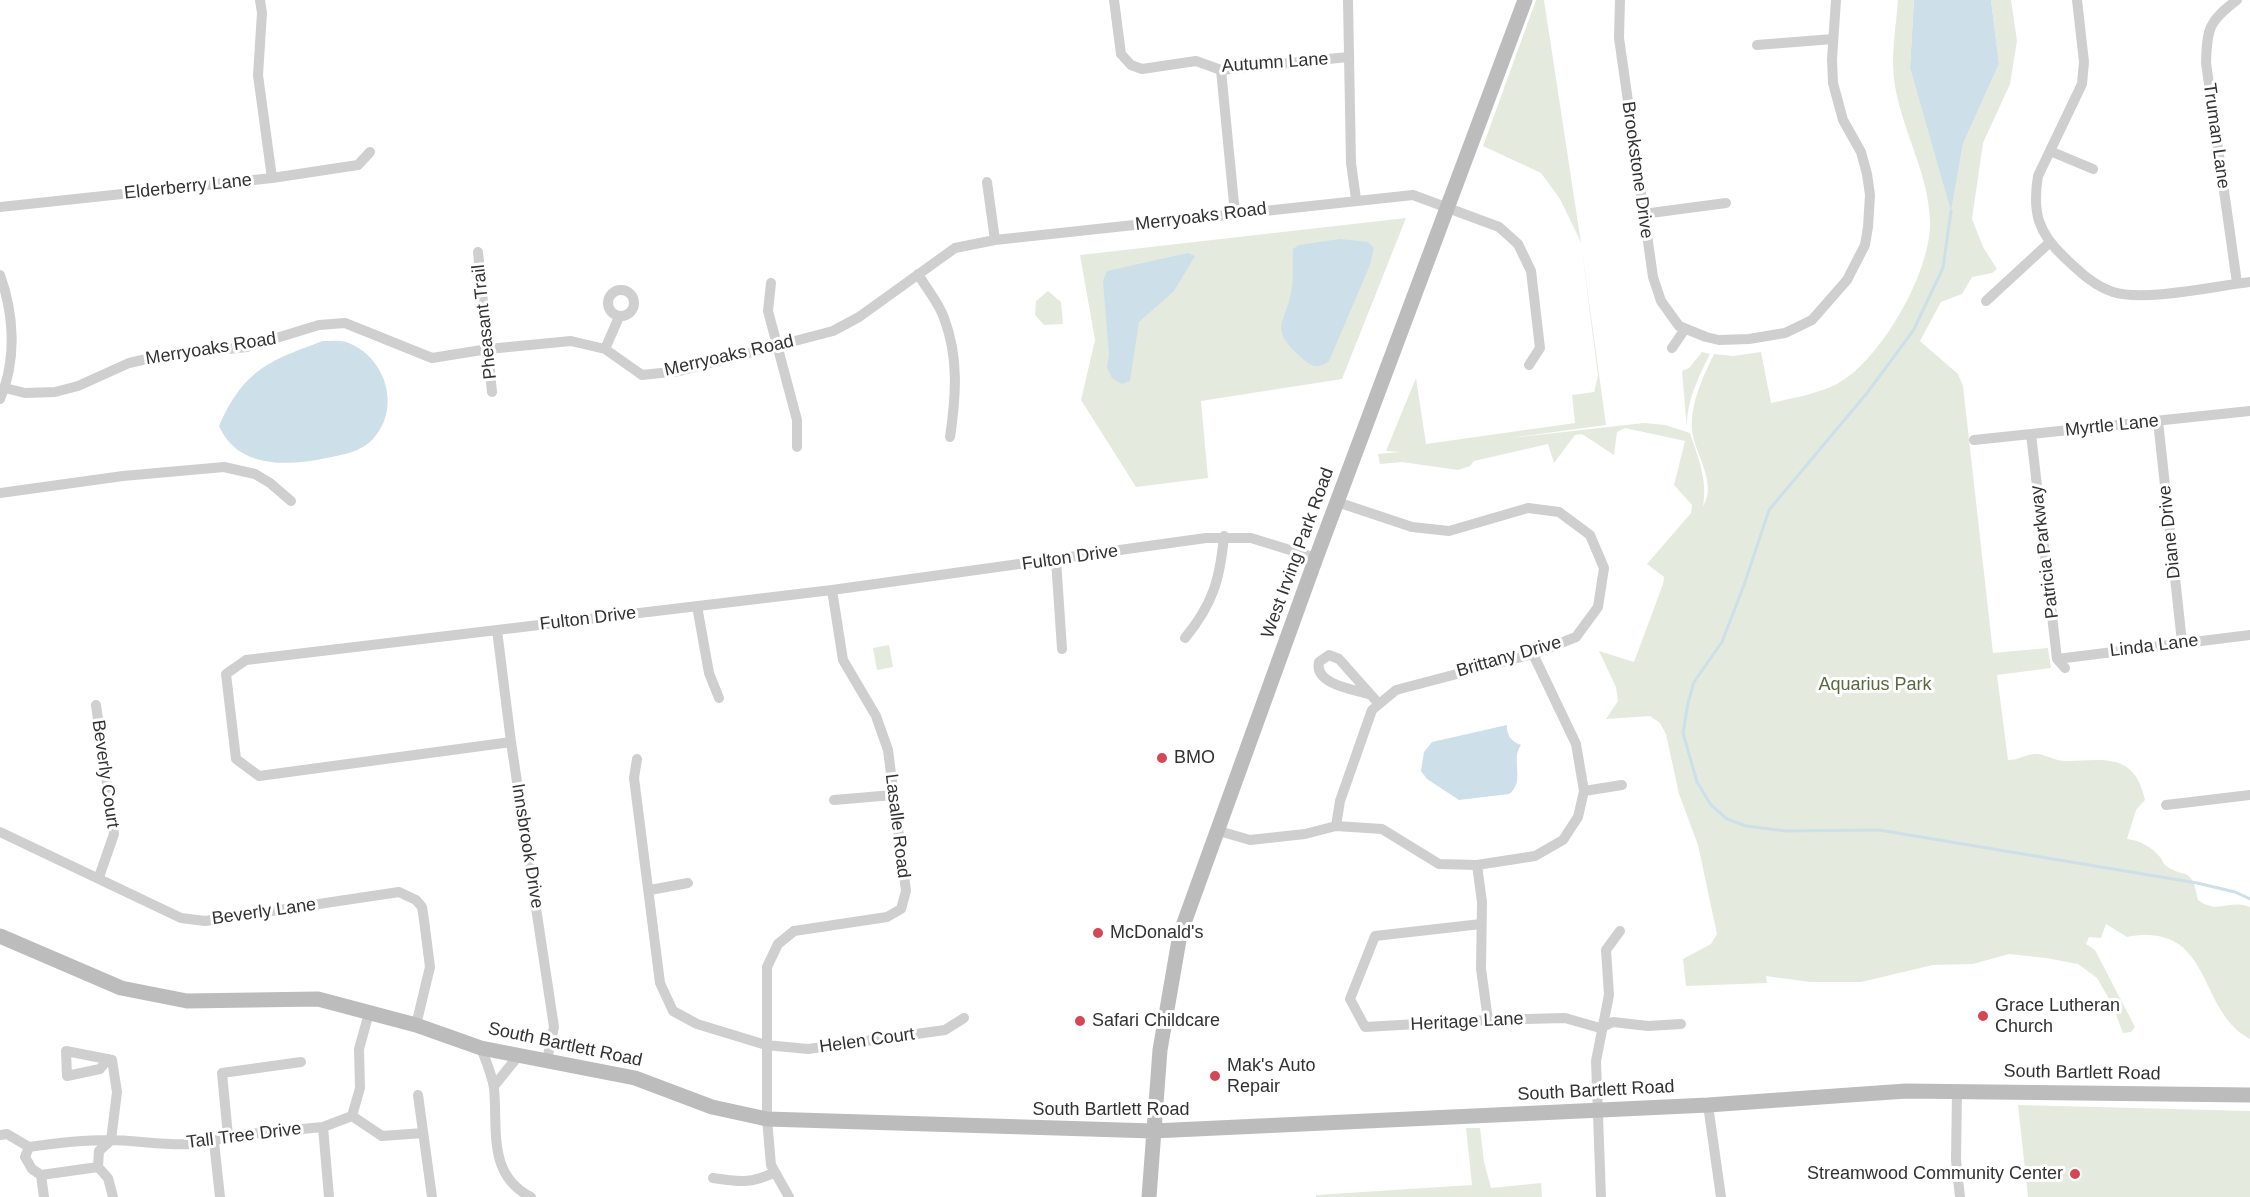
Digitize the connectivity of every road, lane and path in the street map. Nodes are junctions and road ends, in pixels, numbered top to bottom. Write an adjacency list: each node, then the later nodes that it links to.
1 (260, 0): 16 (street)
2 (1114, 0): 12 (street, Autumn Lane)
3 (1348, 0): 11 (street)
4 (1525, 0): 20 (main road, West Irving Park Road)
5 (1620, 0): 23 (street, Brookstone Drive)
6 (1836, 0): 9 (street)
7 (2077, 0): 13 (street)
8 (2237, 0): 31 (street, Truman Lane)
9 (1833, 39): 10 (street); 34 (street)
10 (1757, 45)
11 (1347, 57): 12 (street, Autumn Lane); 18 (street)
12 (1221, 70): 22 (street)
13 (2050, 151): 15 (street); 25 (street)
14 (370, 152): 16 (street, Elderberry Lane)
15 (2093, 169)
16 (272, 178): 21 (street, Elderberry Lane)
17 (987, 182): 24 (street)
18 (1356, 199): 20 (street, Merryoaks Road); 22 (street, Merryoaks Road)
19 (1726, 203): 23 (street)
20 (1448, 206): 39 (street, Merryoaks Road); 51 (main road, West Irving Park Road)
21 (0, 207)
22 (1234, 214): 24 (street, Merryoaks Road)
23 (1643, 214): 34 (street, Brookstone Drive)
24 (995, 240): 27 (street, Merryoaks Road)
25 (2049, 243): 31 (street); 32 (street)
26 (478, 252): 37 (street, Pheasant Trail)
27 (918, 274): 35 (street, Merryoaks Road); 46 (street)
28 (0, 275): 40 (street)
29 (2250, 282): 31 (street)
30 (771, 283): 35 (street)
31 (2237, 284)
32 (1986, 301)
33 (619, 317): 38 (street)
34 (1685, 329): 36 (street)
35 (776, 347): 38 (street, Merryoaks Road); 48 (street)
36 (1672, 348)
37 (488, 349): 38 (street, Merryoaks Road); 40 (street, Merryoaks Road); 41 (street, Pheasant Trail)
38 (605, 350)
39 (1529, 365)
40 (5, 388): 42 (street)
41 (492, 392)
42 (0, 399)
43 (2250, 411): 44 (street, Myrtle Lane)
44 (2158, 421): 45 (street, Myrtle Lane); 60 (street, Diane Drive)
45 (2031, 434): 47 (street, Myrtle Lane); 63 (street, Patricia Parkway)
46 (950, 437)
47 (1974, 440)
48 (797, 447)
49 (0, 493): 50 (street)
50 (291, 501)
51 (1337, 502): 53 (main road, West Irving Park Road); 62 (street, Brittany Drive)
52 (1224, 536): 53 (street, Fulton Drive); 54 (street, Fulton Drive); 59 (street)
53 (1316, 558): 78 (main road, West Irving Park Road)
54 (1056, 560): 55 (street, Fulton Drive); 61 (street)
55 (832, 590): 56 (street, Fulton Drive); 73 (street, Lasalle Road)
56 (697, 606): 57 (street, Fulton Drive); 66 (street)
57 (497, 630): 69 (street, Innsbrook Drive); 69 (street, Fulton Drive)
58 (2250, 635): 60 (street, Linda Lane)
59 (1185, 638)
60 (2182, 642): 63 (street, Linda Lane)
61 (1062, 649)
62 (1533, 654): 67 (street, Brittany Drive); 72 (street)
63 (2057, 659): 64 (street)
64 (2065, 668)
65 (1368, 694): 65 (street); 67 (street)
66 (719, 698)
67 (1379, 704): 77 (street, Brittany Drive)
68 (96, 705): 81 (street, Beverly Court)
69 (511, 742): 97 (street, Innsbrook Drive)
70 (637, 759): 83 (street, Helen Court)
71 (1622, 785): 72 (street)
72 (1584, 791): 80 (street)
73 (893, 795): 75 (street); 93 (street, Lasalle Road)
74 (2250, 795): 76 (street)
75 (834, 800)
76 (2166, 805)
77 (1336, 826): 78 (street); 80 (street)
78 (1219, 831): 108 (main road, West Irving Park Road)
79 (0, 832): 81 (street, Beverly Lane)
80 (1477, 865): 84 (street)
81 (99, 877): 91 (street, Beverly Lane)
82 (688, 883): 83 (street)
83 (650, 890): 93 (street, Helen Court)
84 (1481, 924): 89 (street); 89 (street, Heritage Lane)
85 (1620, 931): 92 (street)
86 (0, 936): 87 (main road, South Bartlett Road)
87 (369, 1013): 91 (main road, South Bartlett Road); 105 (street)
88 (964, 1018): 93 (street, Helen Court)
89 (1488, 1020): 92 (street, Heritage Lane)
90 (1681, 1024): 92 (street)
91 (416, 1025): 94 (main road, South Bartlett Road)
92 (1600, 1028): 104 (street)
93 (766, 1045): 106 (street, Lasalle Road)
94 (482, 1048): 95 (main road, South Bartlett Road); 99 (street)
95 (519, 1055): 97 (main road, South Bartlett Road); 99 (street)
96 (108, 1059): 112 (street)
97 (546, 1060): 106 (main road, South Bartlett Road)
98 (301, 1062): 111 (street)
99 (494, 1086): 124 (street)
100 (1957, 1091): 102 (main road, South Bartlett Road); 103 (main road, South Bartlett Road); 129 (street)
101 (418, 1095): 109 (street)
102 (2250, 1095)
103 (1708, 1105): 104 (main road, South Bartlett Road); 128 (street)
104 (1596, 1109): 108 (main road, South Bartlett Road); 127 (street)
105 (352, 1116): 107 (street, Tall Tree Drive); 109 (street)
106 (767, 1119): 108 (main road, South Bartlett Road); 116 (street, Lasalle Road)
107 (323, 1127): 111 (street, Tall Tree Drive); 122 (street)
108 (1153, 1131): 126 (main road, West Irving Park Road)
109 (423, 1133): 123 (street)
110 (0, 1135): 114 (street)
111 (228, 1136): 113 (street, Tall Tree Drive)
112 (111, 1140): 113 (street, Tall Tree Drive); 114 (street, Tall Tree Drive); 115 (street)
113 (214, 1142): 121 (street)
114 (29, 1147): 117 (street)
115 (98, 1167): 117 (street); 120 (street)
116 (775, 1172): 118 (street); 125 (street, Lasalle Road)
117 (41, 1175): 119 (street)
118 (718, 1182)
119 (44, 1197)
120 (113, 1197)
121 (220, 1197)
122 (329, 1197)
123 (432, 1197)
124 (531, 1197)
125 (789, 1197)
126 (1149, 1197)
127 (1601, 1197)
128 (1720, 1197)
129 (1960, 1197)

